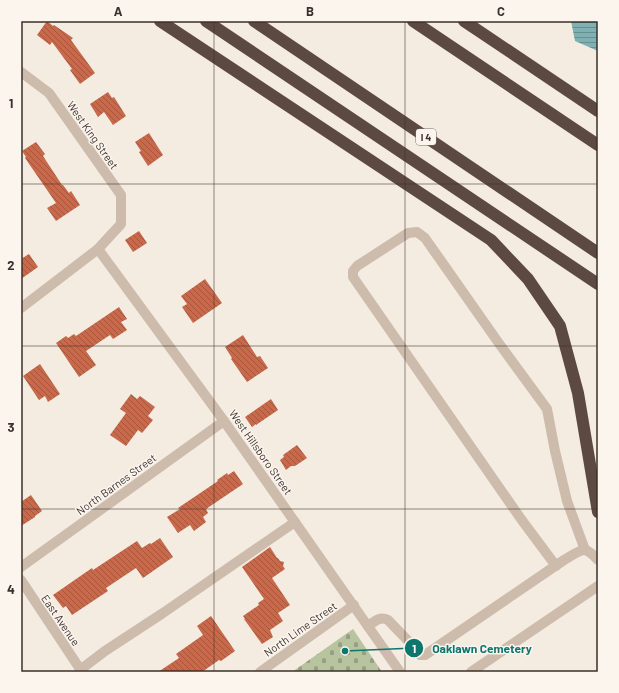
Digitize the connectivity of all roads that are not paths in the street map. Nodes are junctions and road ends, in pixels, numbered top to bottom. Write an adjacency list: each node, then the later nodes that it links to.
1 (160, 21): 14 (highway)
2 (206, 21): 11 (highway)
3 (254, 21): 10 (highway, I 4)
4 (413, 21): 8 (highway)
5 (464, 21): 7 (highway)
6 (21, 72): 9 (street, West King Street)
7 (598, 111)
8 (598, 145)
9 (98, 249): 12 (street); 13 (street, West Hillsboro Street)
10 (598, 253)
11 (598, 284)
12 (21, 308)
13 (224, 421): 15 (street, West Hillsboro Street); 19 (street, North Barnes Street)
14 (598, 512)
15 (295, 522): 22 (street, West Hillsboro Street); 24 (street)
16 (585, 550): 17 (street); 18 (street); 18 (street)
17 (598, 560)
18 (556, 566): 23 (street)
19 (21, 567)
20 (21, 580): 24 (street, East Avenue)
21 (598, 586): 27 (street)
22 (354, 605): 23 (street, West Hillsboro Street); 25 (street, North Lime Street)
23 (368, 626): 26 (street, West Hillsboro Street)
24 (81, 671)
25 (260, 672)
26 (400, 672)
27 (471, 672)

